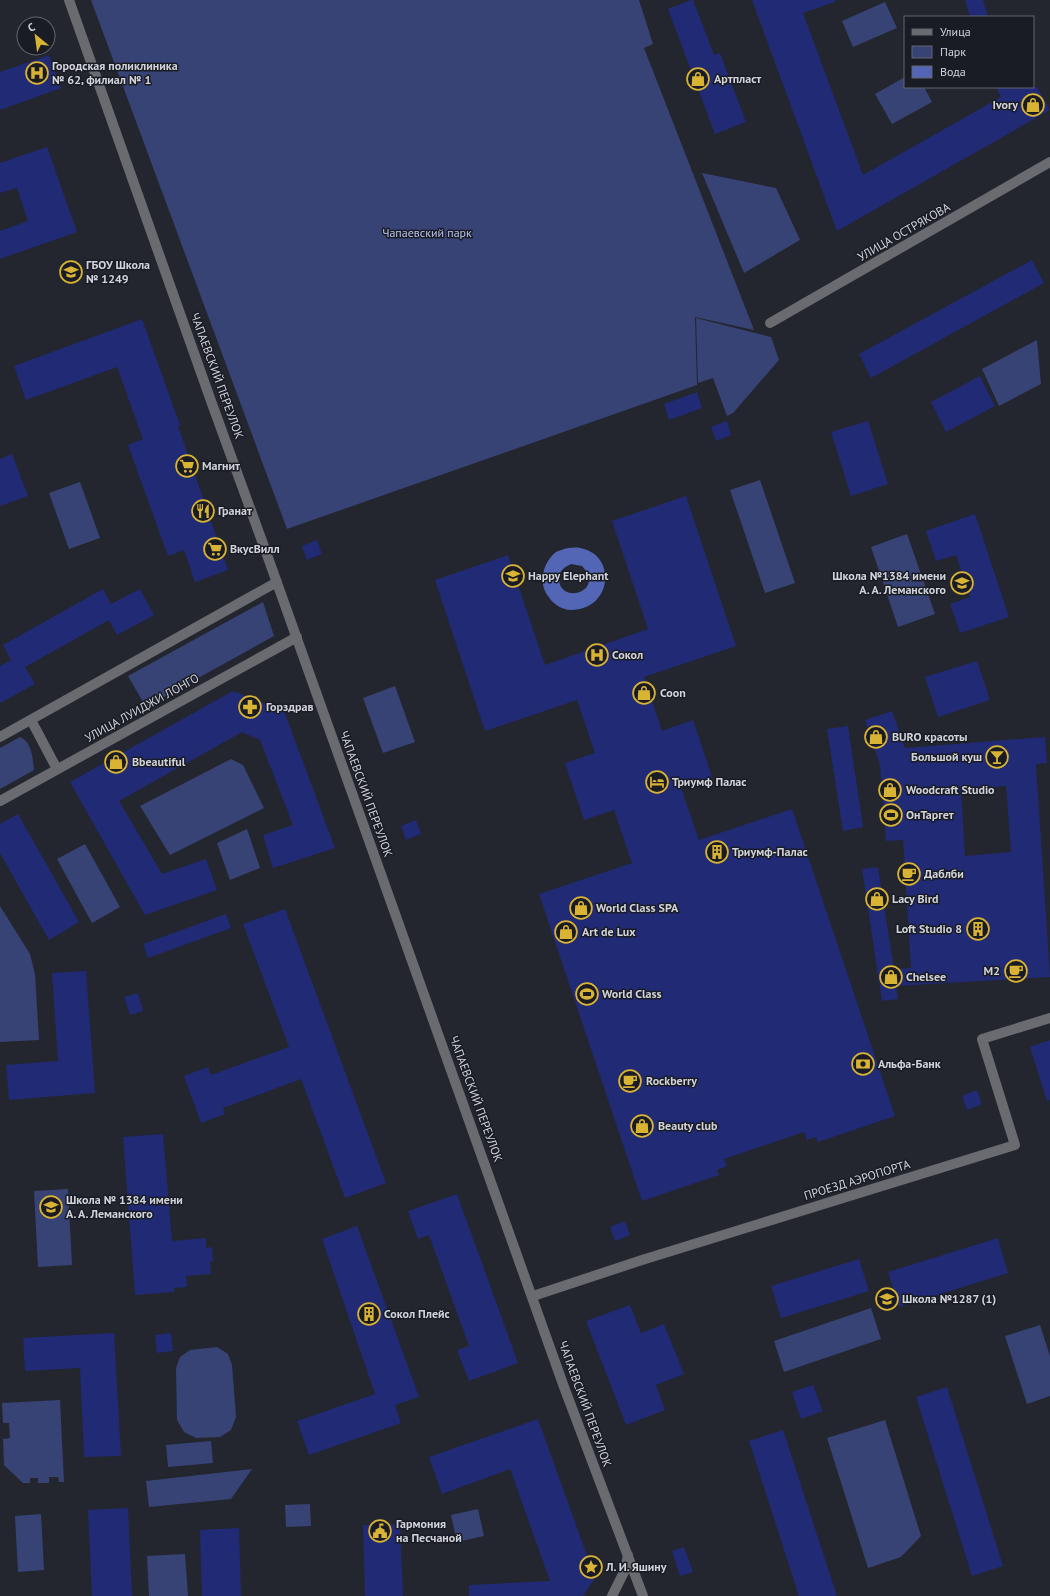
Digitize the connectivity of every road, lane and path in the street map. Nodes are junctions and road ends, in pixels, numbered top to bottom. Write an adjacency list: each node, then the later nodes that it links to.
1 (69, 0): 4 (street, ЧАПАЕВСКИЙ ПЕРЕУЛОК)
2 (1050, 162): 3 (street, УЛИЦА ОСТРЯКОВА)
3 (770, 323)
4 (277, 582): 5 (street, ЧАПАЕВСКИЙ ПЕРЕУЛОК); 6 (street)
5 (297, 637): 8 (street, УЛИЦА ЛУИДЖИ ЛОНГО); 11 (street, ЧАПАЕВСКИЙ ПЕРЕУЛОК)
6 (31, 720): 7 (street); 8 (street)
7 (0, 737)
8 (57, 769): 9 (street, УЛИЦА ЛУИДЖИ ЛОНГО)
9 (0, 801)
10 (1050, 1018): 11 (street, ПРОЕЗД АЭРОПОРТА)
11 (532, 1296): 12 (street, ЧАПАЕВСКИЙ ПЕРЕУЛОК)
12 (628, 1555): 13 (street); 14 (street, ЧАПАЕВСКИЙ ПЕРЕУЛОК)
13 (612, 1596)
14 (643, 1596)

